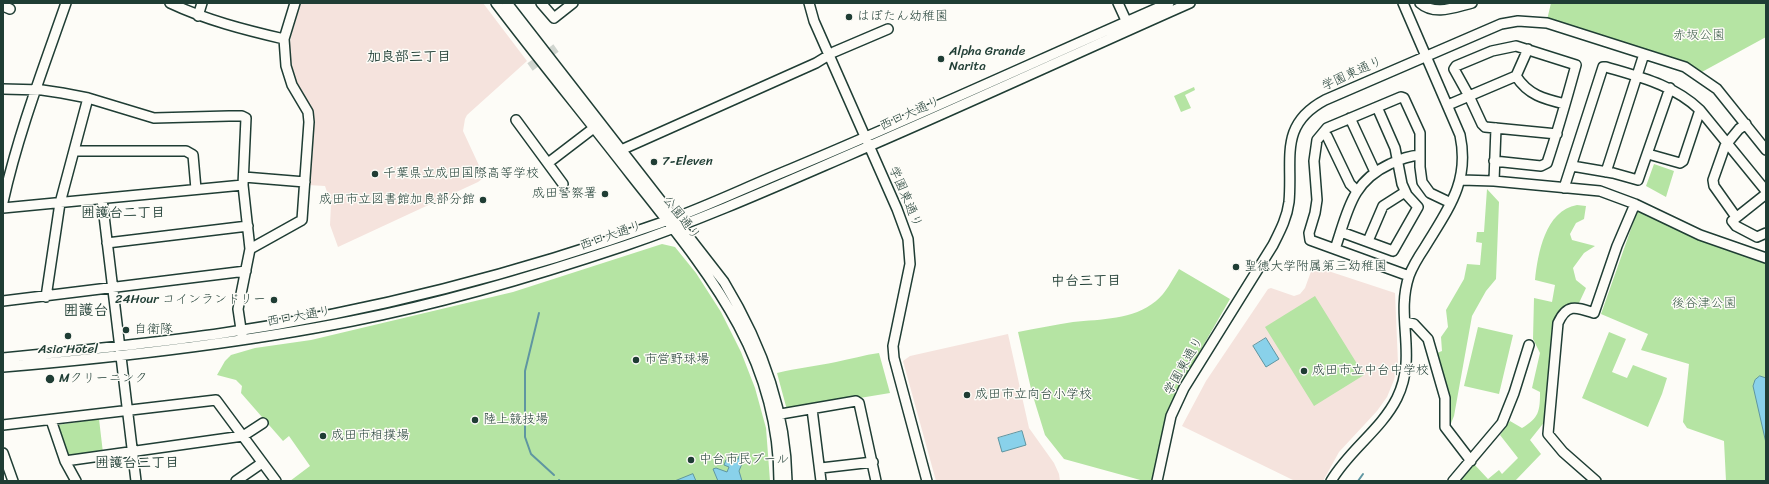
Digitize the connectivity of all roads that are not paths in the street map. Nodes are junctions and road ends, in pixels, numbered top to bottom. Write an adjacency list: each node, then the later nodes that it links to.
1 (66, 3): 28 (street)
2 (170, 3): 16 (street)
3 (202, 3): 16 (street)
4 (295, 3): 19 (street)
5 (496, 3): 38 (street, 公園通り)
6 (507, 3): 38 (street, 公園通り)
7 (542, 3): 8 (street)
8 (573, 3)
9 (810, 3): 22 (street, 学園東通り)
10 (1118, 3): 17 (street)
11 (1169, 3): 17 (street, 西口大通り)
12 (1190, 3): 17 (street, 西口大通り)
13 (1403, 3): 23 (street)
14 (1420, 3): 15 (street)
15 (1472, 3)
16 (198, 16): 19 (street)
17 (1128, 26): 42 (street, 西口大通り)
18 (888, 29): 22 (street)
19 (284, 39): 58 (street)
20 (1528, 49): 24 (street); 29 (street); 31 (street)
21 (1644, 54): 23 (street, 学園東通り); 25 (street); 37 (street, 学園東通り)
22 (829, 56): 42 (street, 学園東通り); 44 (street)
23 (1427, 56): 32 (street); 120 (street, 学園東通り)
24 (1516, 76): 29 (street); 31 (street)
25 (1637, 76): 26 (street); 52 (street); 54 (street)
26 (1670, 88): 34 (street); 47 (street)
27 (3, 89): 28 (street)
28 (35, 90): 30 (street); 66 (street)
29 (1469, 96): 32 (street); 39 (street)
30 (88, 98): 46 (street); 57 (street)
31 (1565, 104): 41 (street)
32 (1448, 105): 55 (street)
33 (1378, 107): 35 (street); 48 (street); 49 (street)
34 (1700, 110): 43 (street); 47 (street)
35 (1350, 118): 40 (street); 53 (street)
36 (516, 120): 51 (street)
37 (1746, 124): 43 (street); 45 (street, 学園東通り)
38 (598, 126): 44 (street, 公園通り); 51 (street); 72 (street, 公園通り)
39 (1496, 128): 41 (street); 50 (street)
40 (1323, 133): 62 (street); 79 (street)
41 (1557, 134): 50 (street)
42 (867, 143): 72 (street, 西口大通り); 119 (street, 学園東通り)
43 (1727, 143): 64 (street); 71 (street)
44 (621, 150): 72 (street, 公園通り)
45 (1766, 150)
46 (74, 151): 61 (street); 67 (street)
47 (1648, 154): 54 (street)
48 (1420, 155): 49 (street); 68 (street)
49 (1398, 160): 53 (street); 63 (street)
50 (1494, 161): 56 (street)
51 (548, 163): 59 (street)
52 (1572, 166): 54 (street); 60 (street)
53 (1375, 172): 62 (street)
54 (1606, 172)
55 (1461, 180): 56 (street); 68 (street)
56 (1494, 180): 60 (street)
57 (244, 181): 58 (street); 61 (street); 73 (street)
58 (305, 182): 78 (street)
59 (563, 184)
60 (1564, 188): 69 (street)
61 (196, 189): 65 (street)
62 (1357, 191): 74 (street)
63 (1405, 192): 76 (street); 76 (street)
64 (1766, 193): 71 (street)
65 (102, 199): 67 (street); 77 (street)
66 (3, 202)
67 (60, 203): 70 (street); 84 (street)
68 (1451, 204): 82 (street)
69 (1635, 204): 80 (street); 123 (street)
70 (3, 208)
71 (1736, 217): 75 (street)
72 (673, 223): 86 (street, 西口大通り); 89 (street, 西口大通り); 98 (street, 公園通り)
73 (248, 226): 77 (street); 78 (street)
74 (1341, 232): 76 (street); 79 (street)
75 (1766, 233)
76 (1368, 242)
77 (107, 243): 83 (street)
78 (250, 249): 81 (street)
79 (1335, 249): 82 (street)
80 (1766, 258)
81 (246, 271): 83 (street); 88 (street)
82 (1409, 276): 87 (street)
83 (112, 287): 84 (street); 92 (street)
84 (46, 296): 85 (street)
85 (3, 302)
86 (291, 321): 88 (street, 西口大通り); 89 (street)
87 (1405, 322): 106 (street); 121 (street)
88 (241, 330): 90 (street); 92 (street, 西口大通り)
89 (293, 332): 90 (street, 西口大通り)
90 (243, 341): 93 (street, 西口大通り)
91 (1529, 344): 106 (street)
92 (120, 347): 93 (street); 94 (street, 西口大通り)
93 (121, 357): 95 (street, 西口大通り); 97 (street)
94 (3, 358)
95 (3, 367)
96 (812, 409): 98 (street); 107 (street); 109 (street)
97 (128, 411): 99 (street); 102 (street); 103 (street)
98 (776, 414): 115 (street, 公園通り); 116 (street, 公園通り)
99 (52, 420): 101 (street); 105 (street)
100 (263, 423): 102 (street)
101 (3, 425)
102 (244, 436): 103 (street); 108 (street)
103 (133, 452): 105 (street); 112 (street)
104 (3, 453): 110 (street)
105 (65, 460): 111 (street)
106 (1472, 461): 122 (street)
107 (873, 462): 109 (street); 118 (street)
108 (262, 463): 113 (street); 114 (street)
109 (820, 468): 117 (street)
110 (13, 481)
111 (76, 481)
112 (136, 481)
113 (236, 481)
114 (276, 481)
115 (779, 481)
116 (787, 481)
117 (821, 481)
118 (876, 481)
119 (927, 481)
120 (1157, 481)
121 (1331, 481)
122 (1453, 481)
123 (1596, 481)

